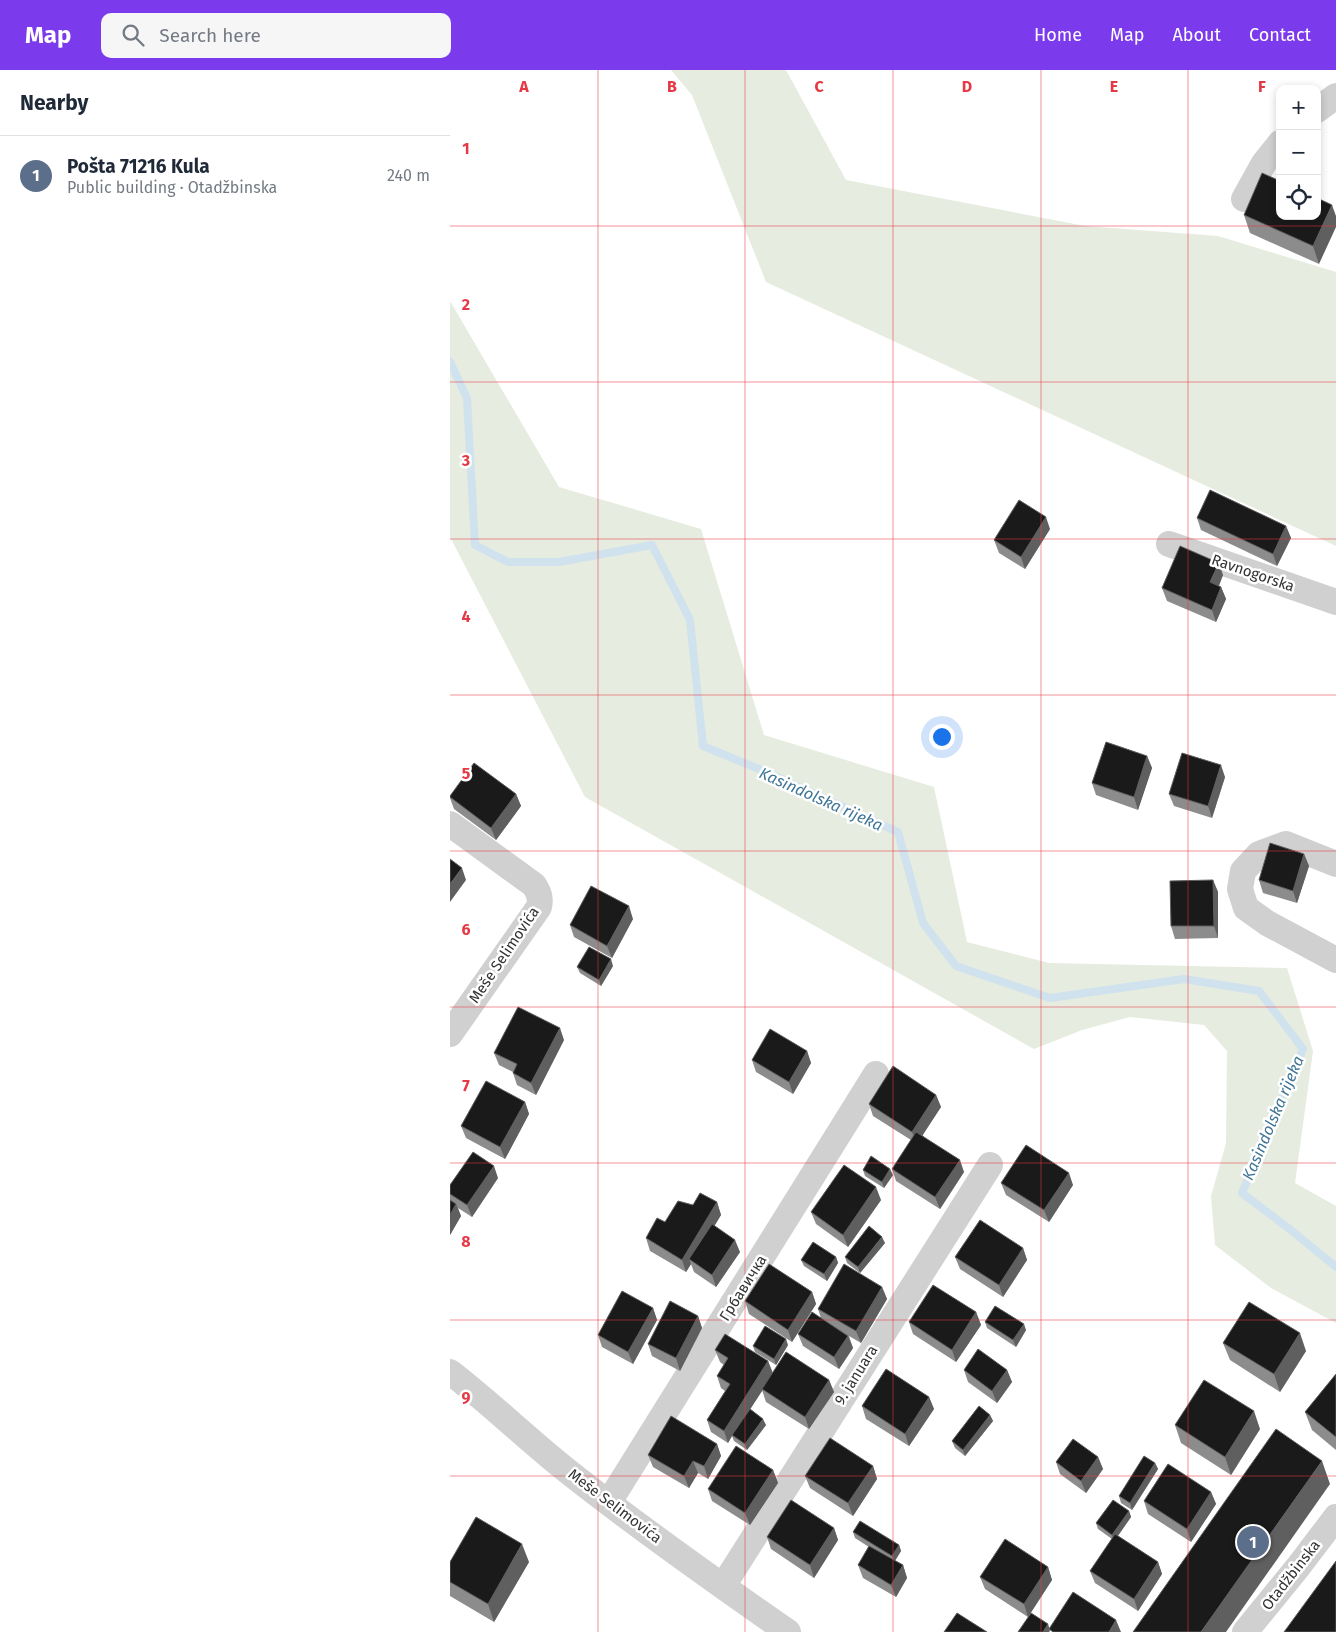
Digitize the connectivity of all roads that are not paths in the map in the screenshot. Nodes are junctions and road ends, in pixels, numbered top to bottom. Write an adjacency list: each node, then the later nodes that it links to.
1 (1336, 96): 2 (street)
2 (1321, 107)
3 (1276, 148): 4 (street)
4 (1244, 199)
5 (1169, 544): 6 (street, Ravnogorska)
6 (1336, 602)
7 (450, 824): 10 (street, Meše Selimovića)
8 (1336, 864): 9 (street)
9 (1336, 960)
10 (450, 1034)
11 (876, 1074): 14 (street, Грбавичка)
12 (990, 1165): 16 (street, 9. januara)
13 (450, 1372): 14 (street, Meše Selimovića)
14 (609, 1502): 16 (street, Meše Selimovića)
15 (1336, 1517): 18 (street, Otadžbinska)
16 (722, 1586): 17 (street, Meše Selimovića)
17 (788, 1632)
18 (1246, 1632)

